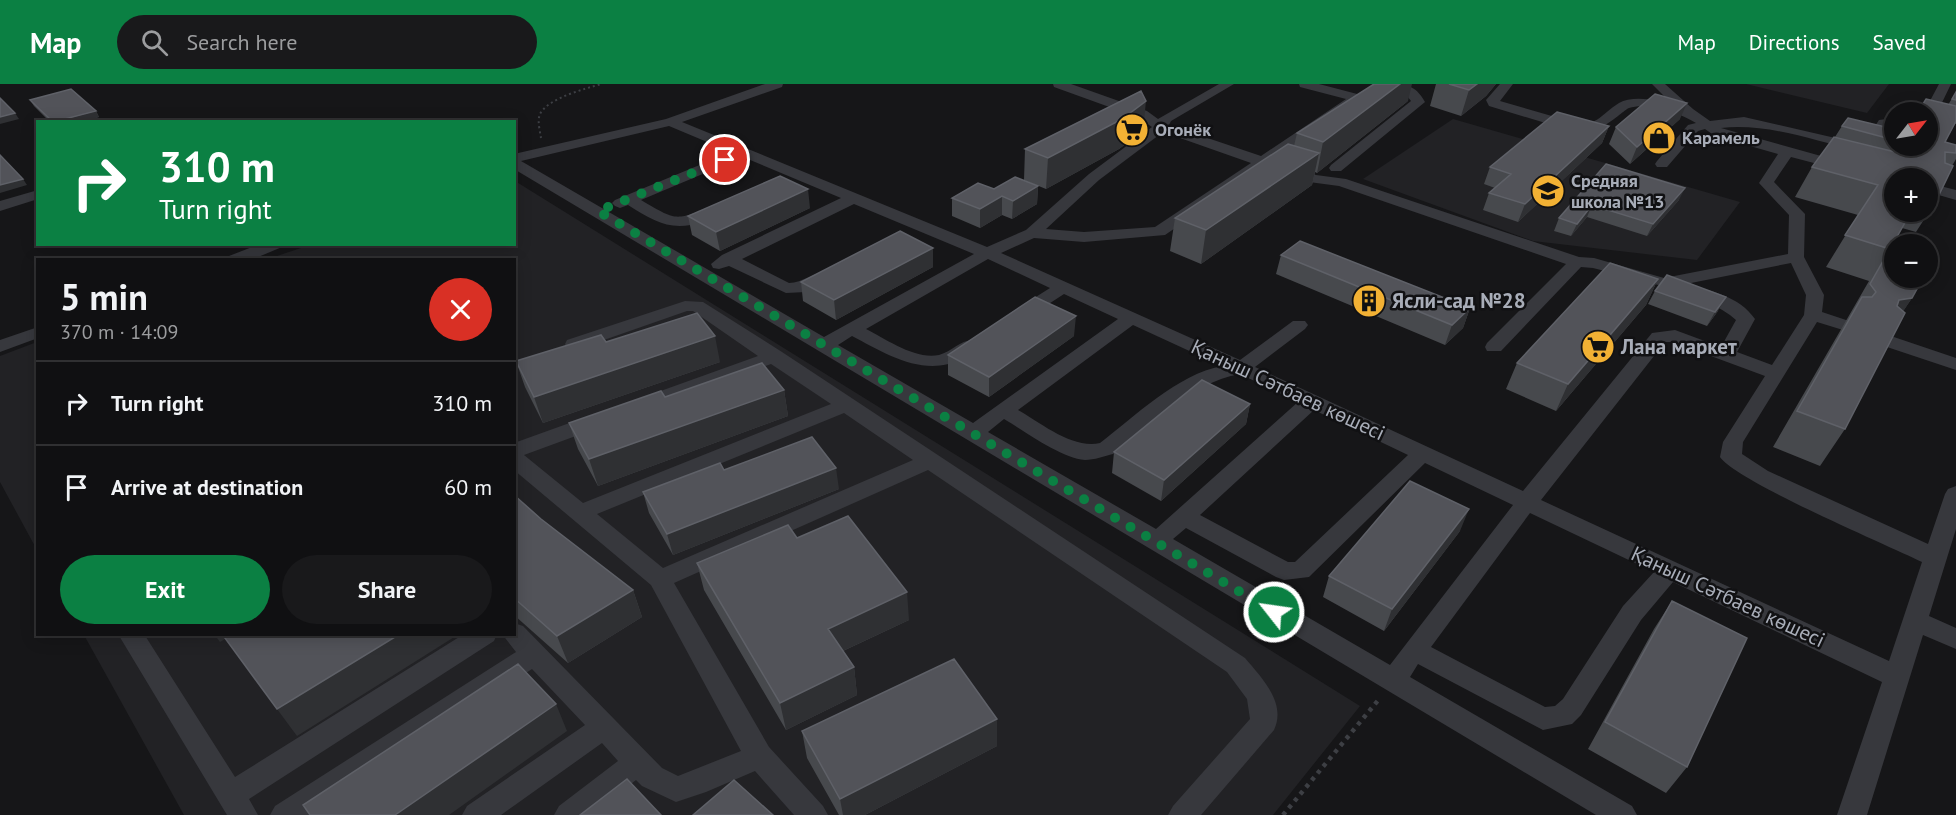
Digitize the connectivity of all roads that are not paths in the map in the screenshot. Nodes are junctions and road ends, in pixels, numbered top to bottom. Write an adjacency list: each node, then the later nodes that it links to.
1 (777, 84): 11 (street)
2 (1059, 84): 14 (street)
3 (1228, 84): 14 (street)
4 (1305, 84): 18 (street)
5 (1393, 84): 21 (street)
6 (1507, 84): 10 (street)
7 (1658, 84): 10 (street)
8 (1946, 84): 9 (street)
9 (1936, 102)
10 (1688, 112): 13 (street)
11 (670, 122): 15 (street, Қаныш Сәтбаев көшесі); 17 (street)
12 (1884, 123): 13 (street)
13 (1707, 124): 16 (street); 20 (street)
14 (1161, 127): 18 (street); 34 (street)
15 (744, 152): 22 (street, Қаныш Сәтбаев көшесі); 29 (street)
16 (1786, 152): 23 (street); 38 (street)
17 (516, 158)
18 (1260, 162): 34 (street); 41 (street)
19 (516, 164): 32 (street)
20 (1662, 164)
21 (1336, 168)
22 (804, 176): 24 (street); 28 (street, Қаныш Сәтбаев көшесі)
23 (1884, 177)
24 (783, 185)
25 (1938, 190): 27 (street)
26 (36, 195): 30 (street)
27 (1956, 195)
28 (856, 198): 33 (street, Қаныш Сәтбаев көшесі); 40 (street)
29 (629, 199): 31 (street); 32 (street)
30 (0, 206)
31 (732, 206)
32 (598, 211): 43 (street)
33 (922, 225): 35 (street); 37 (street, Қаныш Сәтбаев көшесі)
34 (1032, 233): 37 (street)
35 (902, 236)
36 (271, 246): 39 (street)
37 (987, 253): 45 (street, Қаныш Сәтбаев көшесі); 51 (street)
38 (1796, 257): 44 (street); 46 (street)
39 (240, 258)
40 (728, 259): 42 (street); 43 (street)
41 (1577, 262): 44 (street); 57 (street)
42 (843, 267)
43 (702, 272): 55 (street)
44 (1661, 283): 59 (street)
45 (1063, 287): 47 (street, Қаныш Сәтбаев көшесі); 48 (street)
46 (1813, 315): 49 (street); 63 (street)
47 (1131, 318): 62 (street, Қаныш Сәтбаев көшесі); 66 (street)
48 (1003, 325)
49 (1844, 325)
50 (1299, 326): 62 (street)
51 (851, 328): 53 (street); 55 (street)
52 (36, 333): 56 (street)
53 (983, 338)
54 (1885, 340): 61 (street)
55 (825, 344): 67 (street)
56 (0, 346)
57 (1494, 347)
58 (557, 350): 60 (street)
59 (1726, 355): 63 (street); 73 (street)
60 (775, 356): 65 (street); 68 (street)
61 (1956, 364)
62 (1242, 368): 64 (street, Қаныш Сәтбаев көшесі); 66 (street)
63 (1776, 373): 77 (street)
64 (1311, 401): 69 (street, Қаныш Сәтбаев көшесі); 75 (street)
65 (847, 405): 71 (street); 74 (street)
66 (1002, 410): 67 (street)
67 (971, 434): 76 (street)
68 (516, 450)
69 (1423, 453): 73 (street, Қаныш Сәтбаев көшесі); 75 (street)
70 (516, 461): 74 (street)
71 (931, 461): 79 (street); 97 (street)
72 (1956, 494): 77 (street)
73 (1527, 502): 78 (street, Қаныш Сәтбаев көшесі); 85 (street)
74 (581, 512): 79 (street)
75 (1183, 516): 76 (street)
76 (1155, 543): 88 (street)
77 (1936, 558): 80 (street)
78 (1670, 570): 85 (street); 87 (street, Қаныш Сәтбаев көшесі)
79 (660, 579): 90 (street)
80 (1916, 621): 84 (street); 87 (street)
81 (516, 635): 86 (street)
82 (131, 636): 92 (street)
83 (482, 636): 92 (street)
84 (1956, 639)
85 (1414, 650): 88 (street)
86 (534, 654): 89 (street); 93 (street)
87 (1898, 677): 99 (street)
88 (1393, 682): 98 (street)
89 (604, 727): 91 (street); 94 (street)
90 (759, 756): 91 (street); 96 (street)
91 (638, 762): 95 (street)
92 (237, 805)
93 (285, 815)
94 (477, 815)
95 (569, 815)
96 (813, 815)
97 (1183, 815)
98 (1622, 815)
99 (1852, 815)

